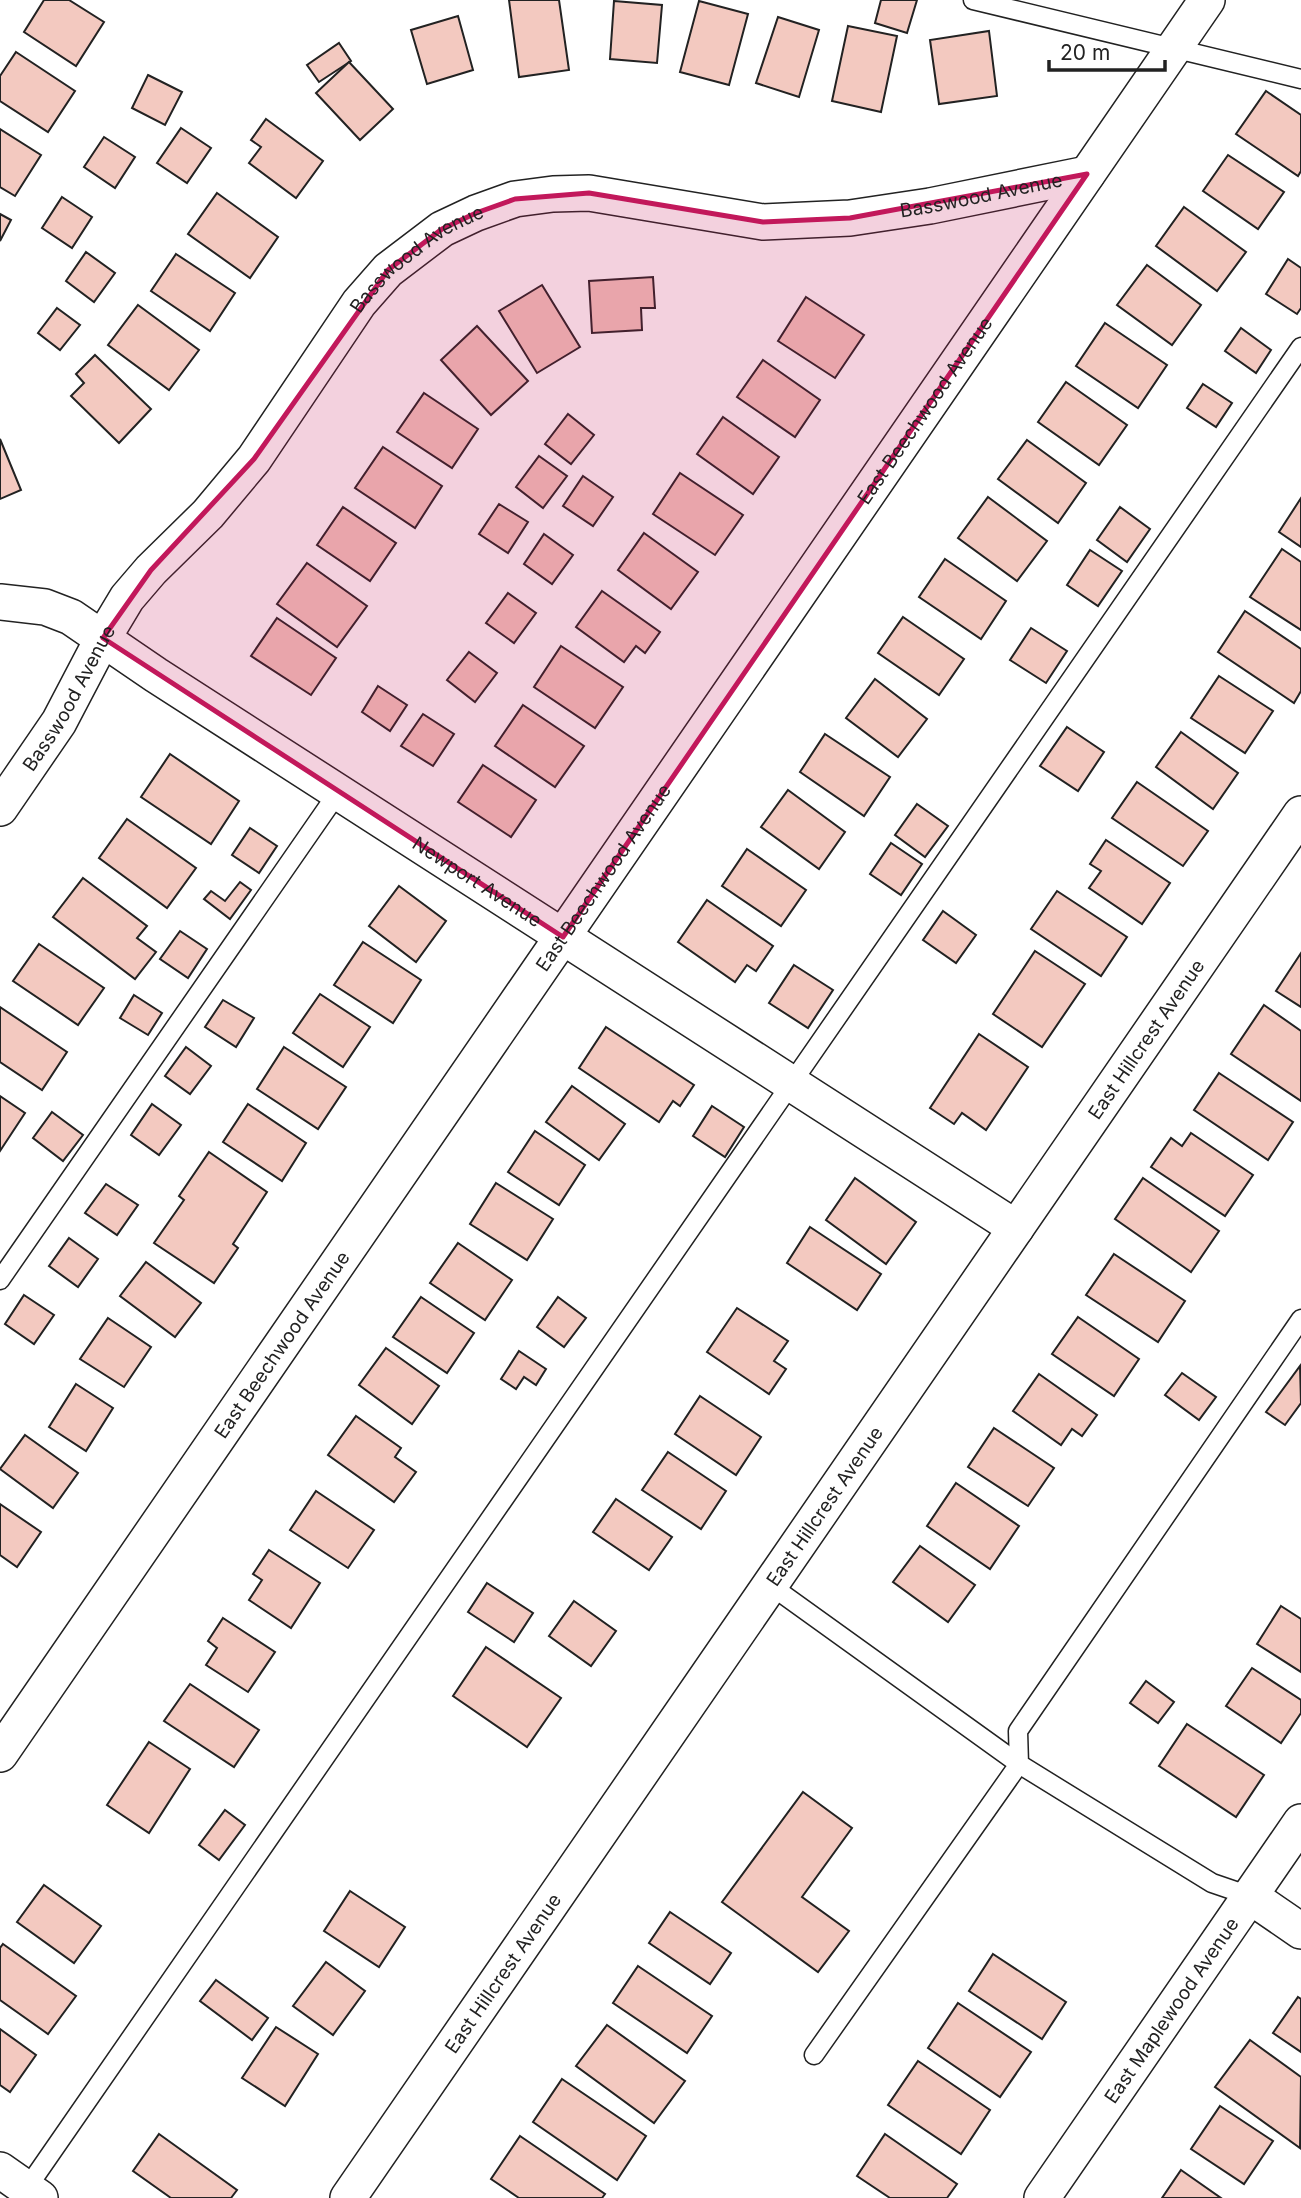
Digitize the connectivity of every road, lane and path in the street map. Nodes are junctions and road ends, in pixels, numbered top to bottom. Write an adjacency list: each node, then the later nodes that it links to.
1 (974, 0): 3 (lane)
2 (1207, 0): 3 (street, East Beechwood Avenue)
3 (1172, 50): 4 (lane); 5 (street, East Beechwood Avenue)
4 (1301, 79)
5 (1087, 174): 8 (street, Basswood Avenue); 12 (street, East Beechwood Avenue)
6 (1301, 347): 13 (lane)
7 (0, 602): 8 (street, Newport Avenue)
8 (103, 638): 9 (street, Newport Avenue); 10 (street, Basswood Avenue)
9 (339, 791): 12 (street, Newport Avenue); 15 (lane)
10 (0, 808)
11 (1301, 814): 14 (street, East Hillcrest Avenue)
12 (563, 937): 13 (street, Newport Avenue); 18 (street, East Beechwood Avenue)
13 (791, 1082): 14 (street, Newport Avenue); 24 (lane)
14 (1016, 1228): 17 (street, East Hillcrest Avenue)
15 (0, 1280)
16 (1301, 1319): 19 (lane)
17 (771, 1585): 19 (lane); 25 (street, East Hillcrest Avenue)
18 (0, 1754)
19 (1019, 1764): 21 (lane); 23 (lane)
20 (1301, 1822): 21 (street, East Maplewood Avenue)
21 (1250, 1896): 22 (street); 26 (street, East Maplewood Avenue)
22 (1301, 1931)
23 (814, 2055)
24 (22, 2186)
25 (348, 2198)
26 (1042, 2198)

